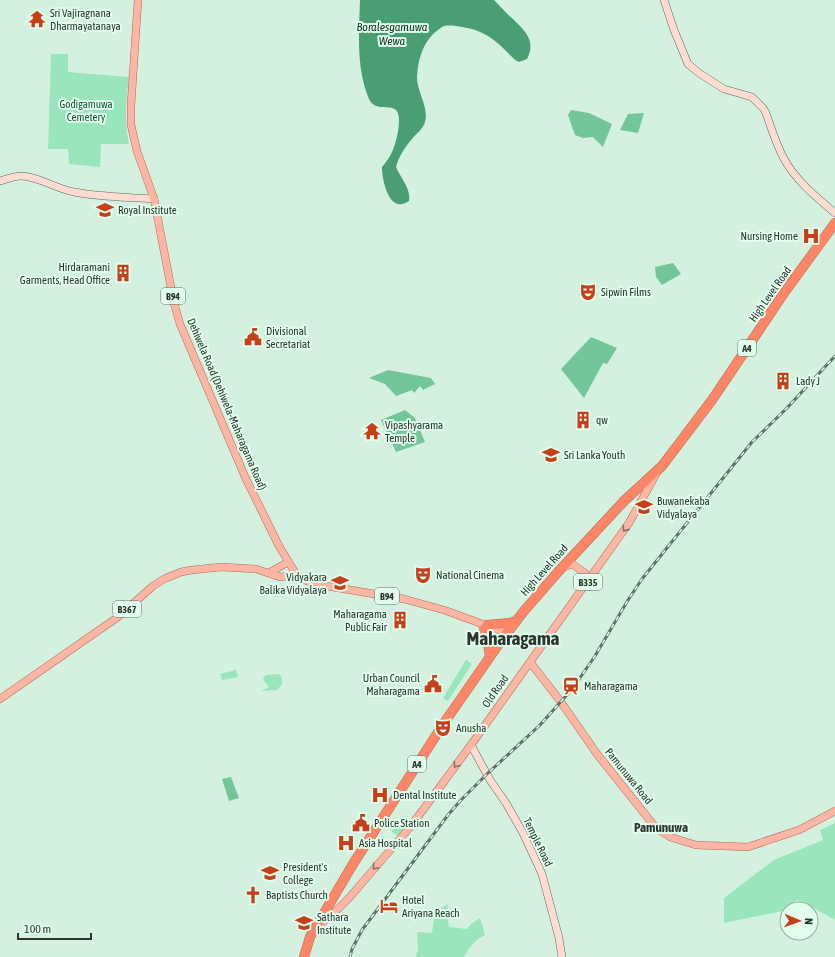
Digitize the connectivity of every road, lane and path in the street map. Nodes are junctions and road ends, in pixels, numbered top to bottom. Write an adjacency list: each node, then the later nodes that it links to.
1 (138, 0): 4 (main road, Dehiwela Road (Dehiwela-Maharagama Road) / B94)
2 (664, 0): 5 (street)
3 (0, 181): 4 (street)
4 (154, 199): 8 (main road, Dehiwela Road (Dehiwela-Maharagama Road) / B94)
5 (835, 213)
6 (835, 223): 7 (highway, High Level Road / A4)
7 (658, 471): 9 (highway, High Level Road / A4); 12 (main road, Old Road / B335, one-way to 12)
8 (288, 562): 10 (main road, Dehiwela Road (Dehiwela-Maharagama Road) / B94); 11 (main road)
9 (562, 568): 12 (main road); 13 (highway, High Level Road / A4)
10 (295, 572): 11 (main road, B367); 14 (main road, Dehiwela Road (Dehiwela-Maharagama Road) / B94)
11 (269, 573): 19 (main road, B367)
12 (588, 581): 18 (main road, Old Road / B335)
13 (516, 621): 14 (highway); 15 (highway, High Level Road / A4)
14 (483, 626): 15 (main road, Dehiwela Road (Dehiwela-Maharagama Road) / B94); 16 (main road, Dehiwela Road (Dehiwela-Maharagama Road) / B94); 17 (highway)
15 (507, 633): 16 (highway, High Level Road / A4)
16 (501, 641): 17 (highway, High Level Road / A4)
17 (490, 657): 22 (highway, High Level Road / A4)
18 (530, 662): 20 (main road, Old Road / B335); 21 (main road, Pamunuwa Road)
19 (0, 699)
20 (471, 745): 23 (main road, Old Road / B335, one-way to 23); 26 (street, Temple Road)
21 (835, 810)
22 (338, 890): 23 (main road); 24 (highway, High Level Road / A4)
23 (348, 898): 24 (main road, Old Road / B335)
24 (315, 928): 25 (highway, High Level Road / A4)
25 (304, 957)
26 (562, 957)

